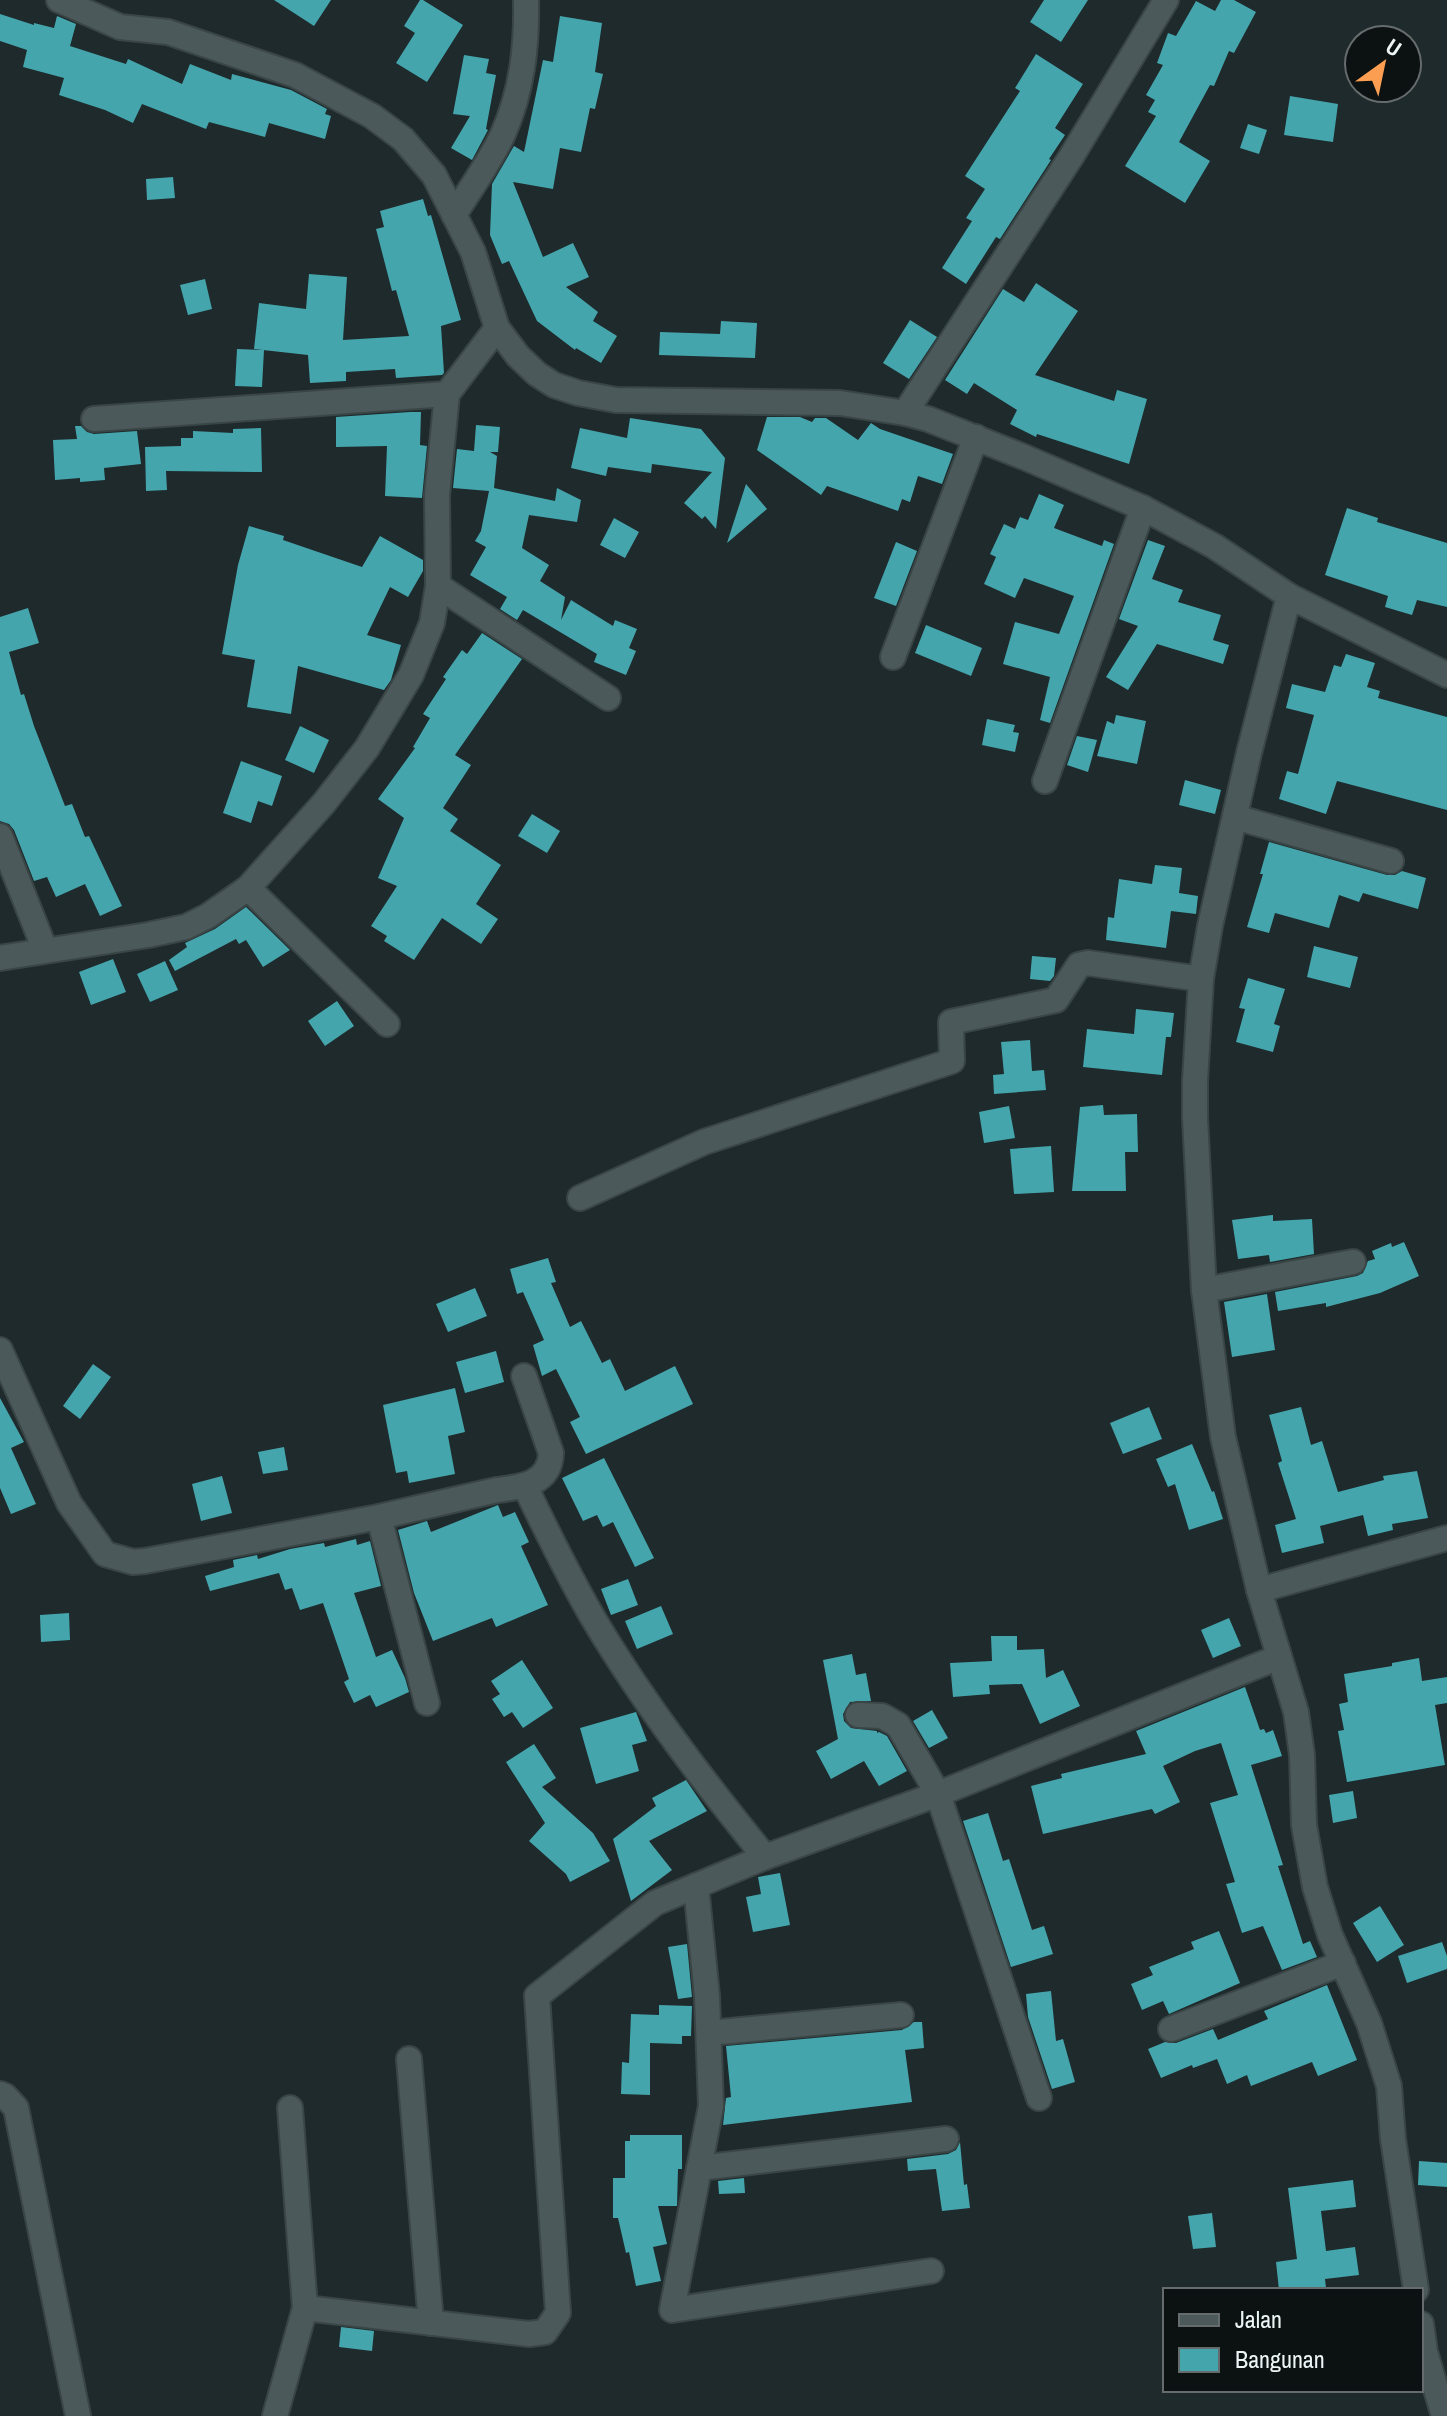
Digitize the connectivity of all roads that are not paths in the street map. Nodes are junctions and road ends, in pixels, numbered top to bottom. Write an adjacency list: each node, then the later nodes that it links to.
1 (59, 0): 4 (street)
2 (526, 0): 4 (street)
3 (1166, 0): 7 (street)
4 (454, 215): 5 (street)
5 (497, 328): 6 (street); 7 (street)
6 (447, 394): 8 (street); 11 (street)
7 (905, 413): 9 (street)
8 (94, 419)
9 (976, 437): 10 (street); 13 (street)
10 (1143, 508): 12 (street); 16 (street)
11 (438, 586): 15 (street); 20 (street)
12 (1289, 596): 14 (street); 17 (street)
13 (893, 657)
14 (1447, 675)
15 (608, 698)
16 (1045, 781)
17 (1235, 817): 19 (street); 23 (street)
18 (0, 836): 21 (street)
19 (1391, 861)
20 (248, 888): 21 (street); 24 (street)
21 (45, 950): 22 (street)
22 (0, 958)
23 (1201, 979): 25 (street); 27 (street)
24 (387, 1024)
25 (580, 1198)
26 (1353, 1262): 27 (street)
27 (1204, 1290): 33 (street)
28 (0, 1350): 31 (street)
29 (524, 1376): 30 (street)
30 (525, 1486): 31 (street); 38 (street)
31 (379, 1517): 35 (street)
32 (1447, 1538): 33 (street)
33 (1259, 1590): 34 (street)
34 (1279, 1657): 37 (street); 40 (street)
35 (427, 1703)
36 (858, 1715): 37 (street)
37 (938, 1794): 38 (street); 46 (street)
38 (765, 1857): 39 (street)
39 (696, 1886): 43 (street); 53 (street)
40 (1343, 1963): 42 (street); 51 (street)
41 (901, 2015): 43 (street)
42 (1171, 2029)
43 (709, 2033): 49 (street)
44 (409, 2059): 53 (street)
45 (0, 2094): 56 (street)
46 (1039, 2098)
47 (290, 2108): 52 (street)
48 (946, 2139): 49 (street)
49 (699, 2168): 50 (street)
50 (931, 2271)
51 (1416, 2288)
52 (305, 2308): 53 (street); 57 (street)
53 (431, 2323)
54 (1423, 2327): 55 (street)
55 (1436, 2350): 58 (street)
56 (78, 2416)
57 (275, 2416)
58 (1444, 2416)

